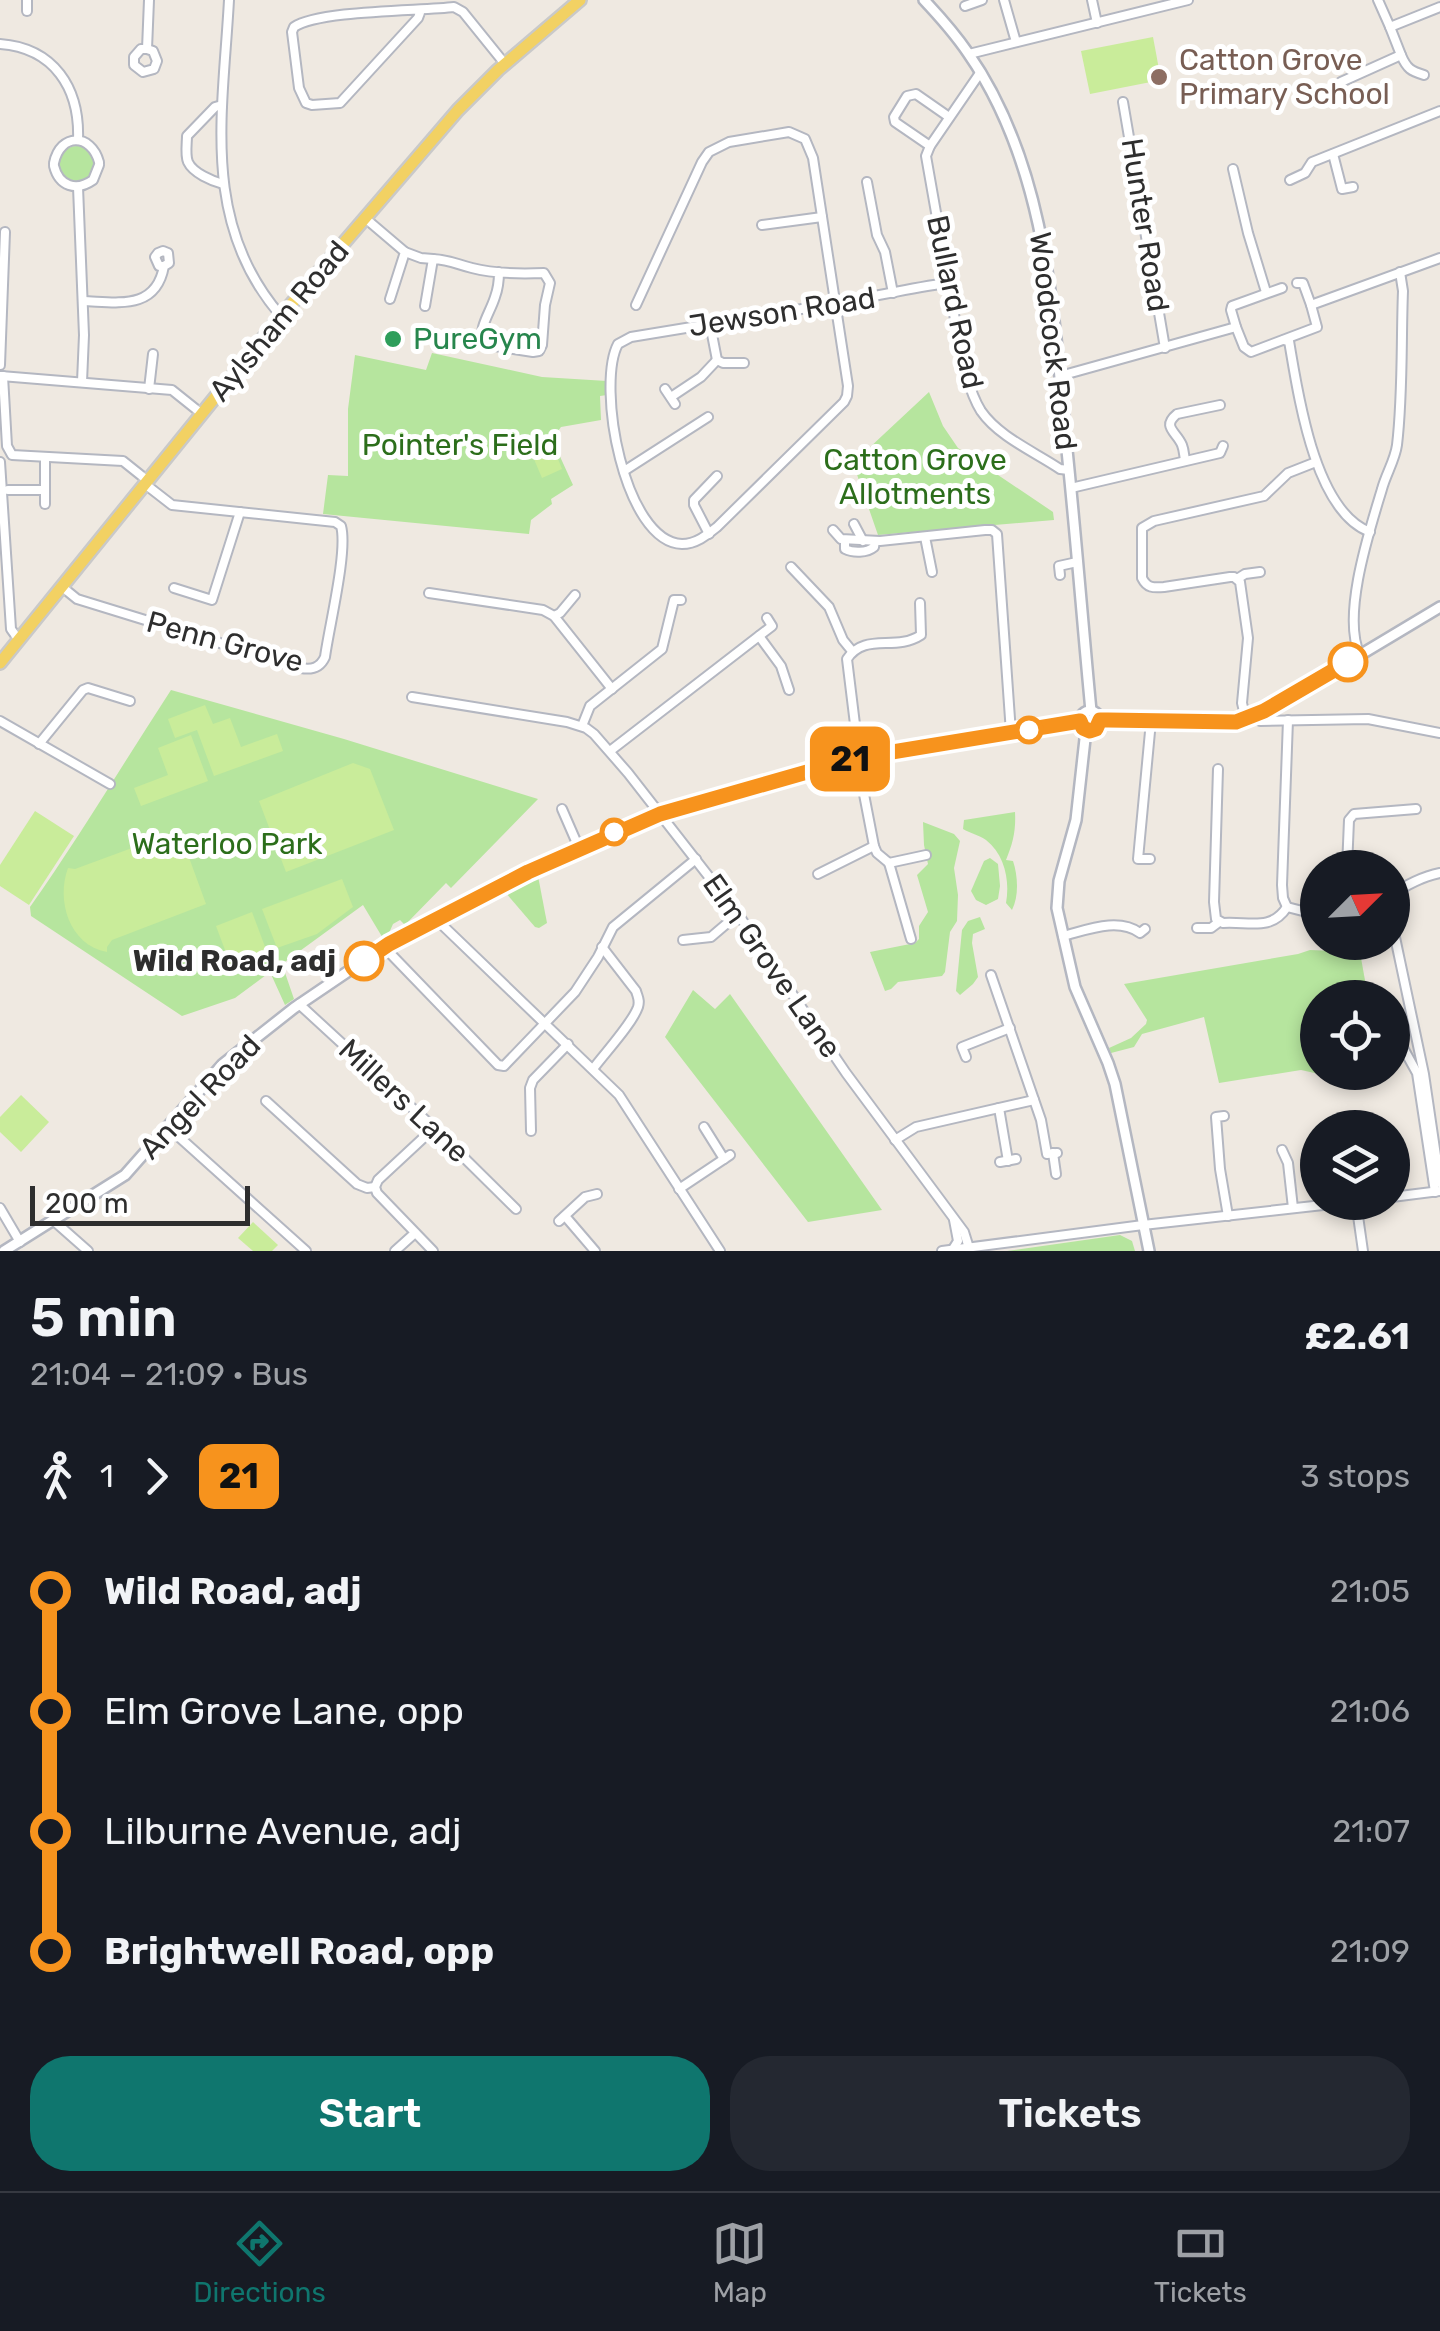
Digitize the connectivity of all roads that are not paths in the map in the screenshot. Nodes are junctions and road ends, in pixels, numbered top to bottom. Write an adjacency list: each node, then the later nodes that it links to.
1 (27, 0): 12 (street)
2 (149, 0): 19 (street)
3 (230, 0): 27 (street)
4 (580, 0): 22 (main road, Aylsham Road)
5 (924, 0): 20 (street, Woodcock Road)
6 (982, 0): 14 (street)
7 (1004, 0): 17 (street)
8 (1092, 0): 15 (street)
9 (1188, 0): 15 (street)
10 (1378, 0): 16 (street)
11 (1440, 7): 16 (street)
12 (27, 10)
13 (420, 10): 13 (street); 22 (street)
14 (976, 14)
15 (1097, 22): 17 (street)
16 (1390, 27): 21 (street)
17 (1016, 42): 20 (street)
18 (0, 44): 30 (street)
19 (147, 49)
20 (969, 54): 23 (street, Woodcock Road)
21 (1402, 55): 24 (street); 26 (street)
22 (506, 64): 42 (main road, Aylsham Road)
23 (980, 73): 29 (street); 72 (street, Woodcock Road)
24 (1424, 75)
25 (1123, 102): 66 (street, Hunter Road)
26 (1333, 102)
27 (222, 105): 36 (street); 36 (street)
28 (1440, 111): 32 (street)
29 (949, 117): 31 (street); 31 (street)
30 (78, 140): 37 (street); 37 (street)
31 (930, 146): 52 (street, Bullard Road)
32 (1333, 154): 34 (street); 38 (street)
33 (1233, 169): 54 (street)
34 (1290, 180)
35 (867, 182): 39 (street)
36 (223, 184): 62 (street)
37 (78, 187): 57 (street)
38 (1353, 187)
39 (870, 200): 40 (street); 55 (street)
40 (857, 203)
41 (822, 217): 43 (street); 58 (street); 60 (street)
42 (365, 218): 45 (street); 62 (main road, Aylsham Road)
43 (762, 226)
44 (5, 232): 70 (street)
45 (405, 252): 47 (street); 56 (street)
46 (1440, 258): 50 (street)
47 (433, 259): 49 (street); 61 (street)
48 (164, 266): 57 (street)
49 (499, 272): 49 (street)
50 (1400, 272): 59 (street); 95 (street)
51 (1296, 283): 59 (street)
52 (947, 284): 55 (street, Jewson Road); 84 (street, Bullard Road)
53 (1282, 288): 54 (street)
54 (1266, 292): 64 (street)
55 (893, 293): 58 (street, Jewson Road)
56 (390, 299)
57 (83, 301): 73 (street)
58 (835, 303): 63 (street, Jewson Road); 96 (street)
59 (1311, 304): 65 (street)
60 (636, 305)
61 (424, 306)
62 (280, 316): 77 (main road, Aylsham Road)
63 (710, 324): 68 (street); 85 (street, Jewson Road)
64 (1236, 327): 65 (street); 66 (street)
65 (1284, 340): 83 (street)
66 (1165, 348): 72 (street)
67 (153, 354): 74 (street)
68 (717, 360): 69 (street); 75 (street)
69 (744, 363)
70 (0, 366)
71 (2, 376): 73 (street); 80 (street)
72 (1060, 376): 84 (street, Woodcock Road)
73 (82, 382): 74 (street)
74 (149, 389): 77 (street)
75 (670, 397)
76 (1220, 405): 81 (street)
77 (202, 414): 87 (main road, Aylsham Road)
78 (708, 417): 85 (street)
79 (1223, 452): 81 (street)
80 (45, 458): 87 (street); 90 (street)
81 (1185, 460): 88 (street)
82 (0, 462): 116 (street)
83 (1316, 462): 95 (street); 106 (street)
84 (1069, 470): 88 (street, Woodcock Road)
85 (624, 471): 96 (street)
86 (718, 476): 96 (street)
87 (146, 483): 92 (street); 107 (main road, Aylsham Road)
88 (1071, 488): 102 (street, Woodcock Road)
89 (8, 490): 90 (street)
90 (45, 490): 91 (street)
91 (45, 504)
92 (240, 512): 107 (street, Penn Grove); 108 (street)
93 (854, 524): 99 (street)
94 (833, 530): 98 (street)
95 (1370, 532): 121 (street)
96 (709, 534)
97 (925, 536): 100 (street); 104 (street); 138 (street)
98 (845, 540): 99 (street); 100 (street)
99 (863, 540): 100 (street)
100 (875, 541)
101 (1058, 554): 102 (street)
102 (1077, 562): 127 (street, Woodcock Road)
103 (791, 567): 120 (street)
104 (932, 572)
105 (1260, 572): 106 (street)
106 (1237, 579): 129 (street)
107 (61, 586): 119 (main road, Aylsham Road)
108 (174, 588)
109 (429, 592): 114 (street)
110 (575, 596): 114 (street)
111 (663, 598): 123 (street)
112 (920, 603): 120 (street)
113 (1440, 607): 121 (street)
114 (554, 616): 123 (street)
115 (0, 621): 116 (street)
116 (10, 622): 119 (street)
117 (772, 626): 118 (street)
118 (759, 636): 124 (street); 140 (street)
119 (18, 639): 122 (main road, Aylsham Road)
120 (852, 651): 141 (street)
121 (1360, 655): 129 (street)
122 (0, 663)
123 (612, 689): 134 (street)
124 (789, 690)
125 (412, 697): 128 (street)
126 (130, 701): 139 (street)
127 (1091, 710): 130 (street); 135 (street)
128 (526, 716): 134 (street); 136 (street)
129 (1250, 718): 131 (street); 133 (street)
130 (1100, 720): 133 (street); 135 (street)
131 (1288, 720): 137 (street); 159 (street)
132 (0, 721): 139 (street)
133 (1151, 722): 153 (street)
134 (582, 726): 140 (street, Elm Grove Lane)
135 (1083, 726): 138 (street, Angel Road); 167 (street)
136 (524, 729)
137 (1440, 732)
138 (1010, 733): 141 (street, Angel Road)
139 (39, 744): 143 (street)
140 (610, 750): 146 (street, Elm Grove Lane)
141 (858, 757): 146 (street, Angel Road); 147 (street)
142 (1218, 770): 163 (street)
143 (110, 784)
144 (1416, 809): 149 (street)
145 (562, 810): 148 (street)
146 (660, 814): 148 (street, Angel Road); 152 (street, Elm Grove Lane)
147 (874, 846): 154 (street); 156 (street)
148 (578, 848): 162 (street, Angel Road)
149 (1348, 850)
150 (926, 855): 151 (street)
151 (912, 858): 154 (street); 155 (street)
152 (696, 860): 161 (street, Elm Grove Lane); 170 (street)
153 (1150, 860)
154 (889, 863): 165 (street)
155 (913, 868)
156 (818, 874)
157 (1440, 874): 158 (street)
158 (1410, 885)
159 (1287, 908): 160 (street); 163 (street)
160 (1300, 911)
161 (738, 914): 168 (street); 188 (street, Elm Grove Lane)
162 (436, 919): 169 (street, Angel Road); 174 (street)
163 (1219, 922): 164 (street)
164 (1197, 928)
165 (912, 931)
166 (1141, 934): 167 (street)
167 (1063, 936): 205 (street)
168 (682, 940)
169 (384, 946): 173 (street, Angel Road); 174 (street)
170 (602, 947): 174 (street); 179 (street)
171 (1401, 960): 194 (street)
172 (991, 974): 175 (street)
173 (294, 1004): 184 (street, Angel Road); 186 (street, Millers Lane)
174 (546, 1023): 176 (street)
175 (1010, 1028): 177 (street); 180 (street)
176 (568, 1044): 179 (street); 187 (street)
177 (966, 1057)
178 (1410, 1060): 194 (street)
179 (593, 1069): 193 (street)
180 (1034, 1100): 182 (street); 191 (street)
181 (266, 1101): 192 (street)
182 (999, 1108): 188 (street); 190 (street)
183 (1216, 1117): 202 (street)
184 (168, 1127): 204 (street, Angel Road); 212 (street)
185 (704, 1127): 193 (street)
186 (434, 1128): 192 (street); 200 (street, Millers Lane)
187 (532, 1132)
188 (895, 1140): 201 (street, Elm Grove Lane)
189 (1282, 1150): 199 (street)
190 (1008, 1161)
191 (1056, 1174)
192 (375, 1187): 206 (street)
193 (679, 1188): 216 (street)
194 (1438, 1189): 196 (street)
195 (598, 1194): 215 (street)
196 (1410, 1194)
197 (1300, 1207): 199 (street)
198 (0, 1208): 207 (street)
199 (1292, 1208): 202 (street)
200 (516, 1209)
201 (952, 1216): 208 (street, Elm Grove Lane); 209 (street)
202 (1228, 1216): 205 (street)
203 (1357, 1220): 219 (street)
204 (54, 1221): 207 (street, Angel Road); 211 (street)
205 (1143, 1225): 208 (street); 218 (street)
206 (416, 1233): 213 (street); 214 (street)
207 (20, 1242): 210 (street, Angel Road)
208 (969, 1248): 209 (street)
209 (953, 1250): 217 (street)
210 (4, 1251)
211 (88, 1251)
212 (306, 1251)
213 (395, 1251)
214 (433, 1251)
215 (595, 1251)
216 (720, 1251)
217 (942, 1251)
218 (1149, 1251)
219 (1363, 1251)

